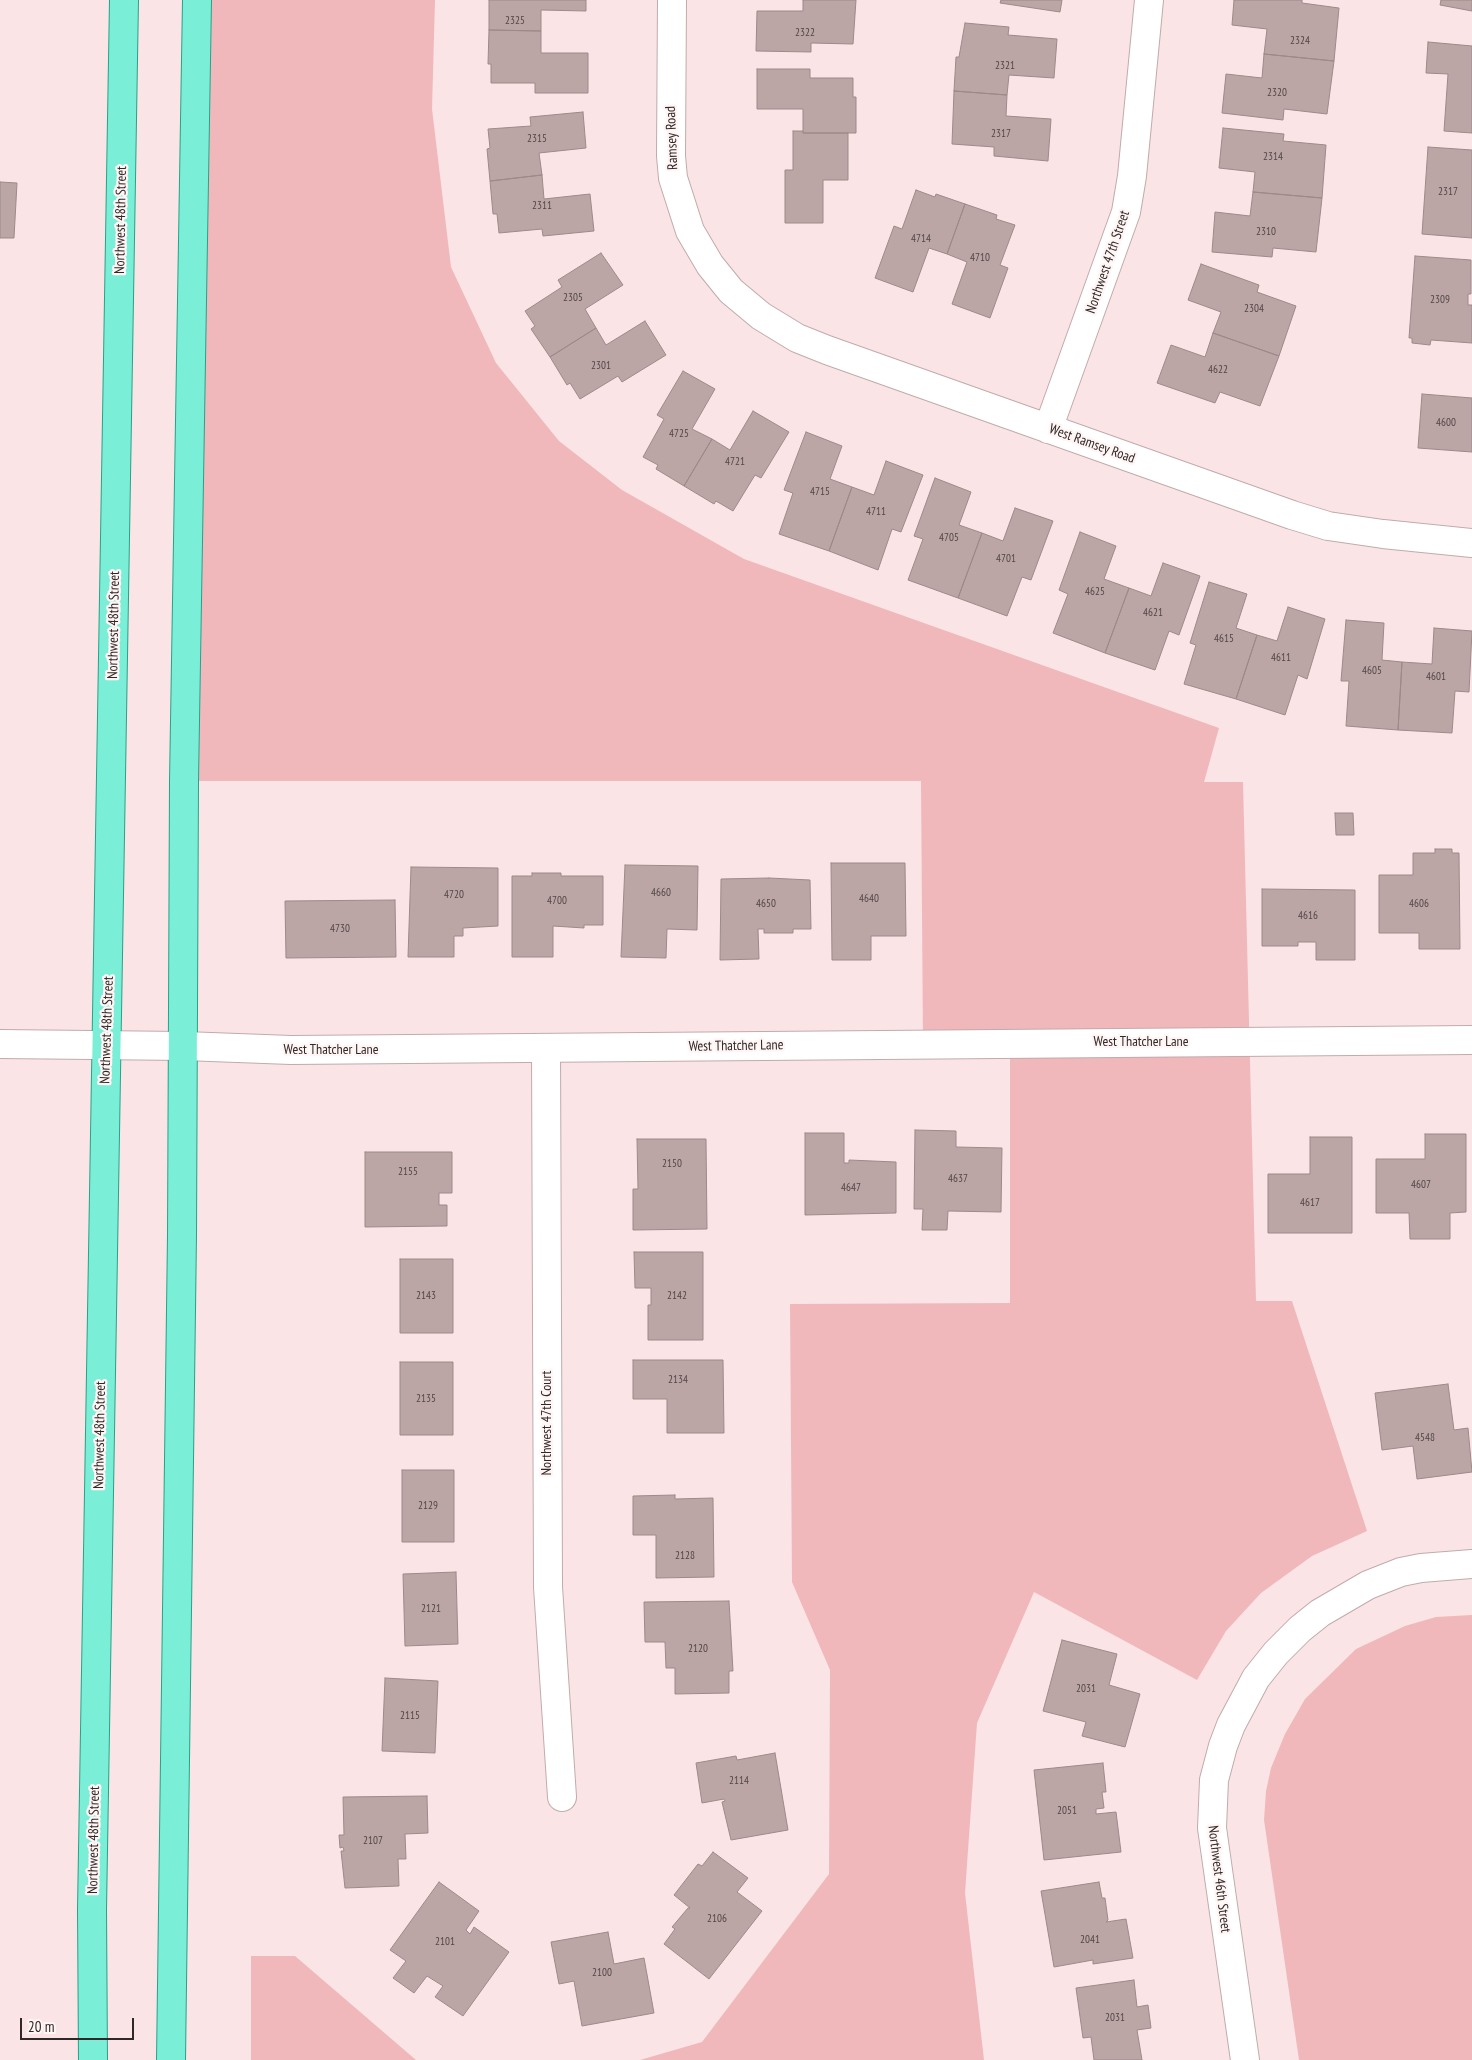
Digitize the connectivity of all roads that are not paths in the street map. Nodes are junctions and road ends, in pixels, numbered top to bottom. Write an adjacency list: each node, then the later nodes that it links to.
1 (124, 0): 10 (main road, Northwest 48th Street)
2 (197, 0): 11 (main road)
3 (672, 0): 5 (street, Ramsey Road)
4 (1149, 0): 6 (street, Northwest 47th Street)
5 (731, 291): 6 (street, West Ramsey Road)
6 (1048, 428): 7 (street, West Ramsey Road)
7 (1472, 543)
8 (1472, 1040): 12 (street, West Thatcher Lane)
9 (0, 1044): 10 (street, West Thatcher Lane)
10 (106, 1046): 11 (street, West Thatcher Lane); 15 (main road, Northwest 48th Street)
11 (184, 1046): 12 (street, West Thatcher Lane); 16 (main road)
12 (546, 1048): 14 (street, Northwest 47th Court)
13 (1472, 1564): 17 (street, Northwest 46th Street)
14 (562, 1798)
15 (92, 2060)
16 (171, 2060)
17 (1245, 2060)

